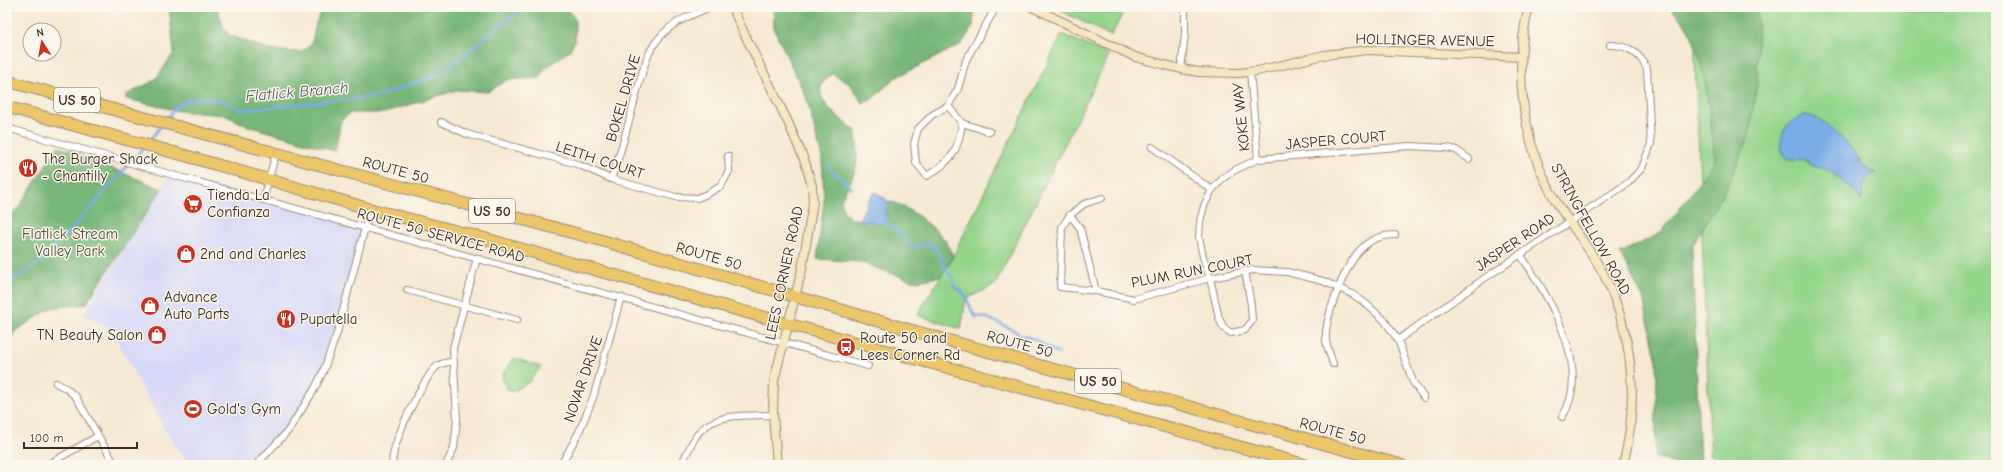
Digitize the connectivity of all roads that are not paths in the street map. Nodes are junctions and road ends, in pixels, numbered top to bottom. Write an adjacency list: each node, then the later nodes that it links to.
1 (10, 7): 8 (street)
2 (710, 7): 25 (street, BOKEL DRIVE)
3 (732, 7): 42 (street, LEES CORNER ROAD)
4 (996, 7): 14 (street)
5 (1032, 7): 11 (street, HOLLINGER AVENUE)
6 (1185, 7): 11 (street)
7 (1529, 7): 10 (street, STRINGFELLOW ROAD)
8 (7, 15)
9 (1610, 45): 32 (street, JASPER ROAD)
10 (1521, 56): 12 (street, HOLLINGER AVENUE); 32 (street, STRINGFELLOW ROAD)
11 (1181, 70): 12 (street, HOLLINGER AVENUE)
12 (1250, 72): 23 (street, KOKE WAY)
13 (7, 81): 21 (highway, ROUTE 50 / US 50)
14 (948, 106): 17 (street); 17 (street)
15 (7, 107): 26 (highway, US 50)
16 (440, 122): 25 (street, LEITH COURT)
17 (962, 122): 19 (street)
18 (7, 128): 29 (street, ROUTE 50 SERVICE ROAD)
19 (990, 132)
20 (1152, 147): 27 (street)
21 (276, 153): 26 (street); 42 (highway, ROUTE 50 / US 50)
22 (728, 156): 25 (street, LEITH COURT)
23 (1258, 159): 24 (street, JASPER COURT); 27 (street, JASPER COURT)
24 (1469, 159)
25 (611, 179)
26 (268, 180): 29 (street); 30 (highway, US 50)
27 (1212, 190): 38 (street, JASPER COURT)
28 (1102, 198): 31 (street)
29 (263, 200): 33 (street, ROUTE 50 SERVICE ROAD)
30 (370, 208): 33 (street); 46 (highway, US 50)
31 (1070, 215): 41 (street); 41 (street, PLUM RUN COURT)
32 (1570, 221): 35 (street, JASPER ROAD); 67 (street, STRINGFELLOW ROAD)
33 (365, 227): 36 (street, ROUTE 50 SERVICE ROAD); 57 (street)
34 (1395, 235): 39 (street)
35 (1520, 254): 47 (street, JASPER ROAD); 55 (street)
36 (477, 258): 43 (street, ROUTE 50 SERVICE ROAD); 44 (street)
37 (1245, 271): 38 (street, PLUM RUN COURT); 38 (street, JASPER COURT); 39 (street, PLUM RUN COURT)
38 (1210, 278): 41 (street, PLUM RUN COURT)
39 (1340, 288): 47 (street, PLUM RUN COURT); 50 (street)
40 (407, 290): 44 (street)
41 (1096, 291)
42 (795, 296): 46 (street, LEES CORNER ROAD); 66 (highway, ROUTE 50 / US 50)
43 (621, 297): 48 (street, ROUTE 50 SERVICE ROAD); 62 (street, NOVAR DRIVE)
44 (463, 305): 45 (street); 49 (street)
45 (517, 320)
46 (788, 324): 48 (street, LEES CORNER ROAD); 65 (highway, US 50)
47 (1398, 340): 53 (street, PLUM RUN COURT)
48 (783, 342): 51 (street, ROUTE 50 SERVICE ROAD); 54 (street, LEES CORNER ROAD)
49 (453, 362): 60 (street); 61 (street)
50 (1333, 364)
51 (868, 366)
52 (56, 383): 56 (street)
53 (1424, 398)
54 (774, 414): 63 (street); 64 (street, LEES CORNER ROAD)
55 (1562, 417)
56 (98, 436): 58 (street); 59 (street)
57 (261, 464)
58 (47, 465)
59 (115, 465)
60 (393, 465)
61 (446, 465)
62 (561, 465)
63 (681, 465)
64 (778, 465)
65 (1306, 465)
66 (1401, 465)
67 (1624, 465)

